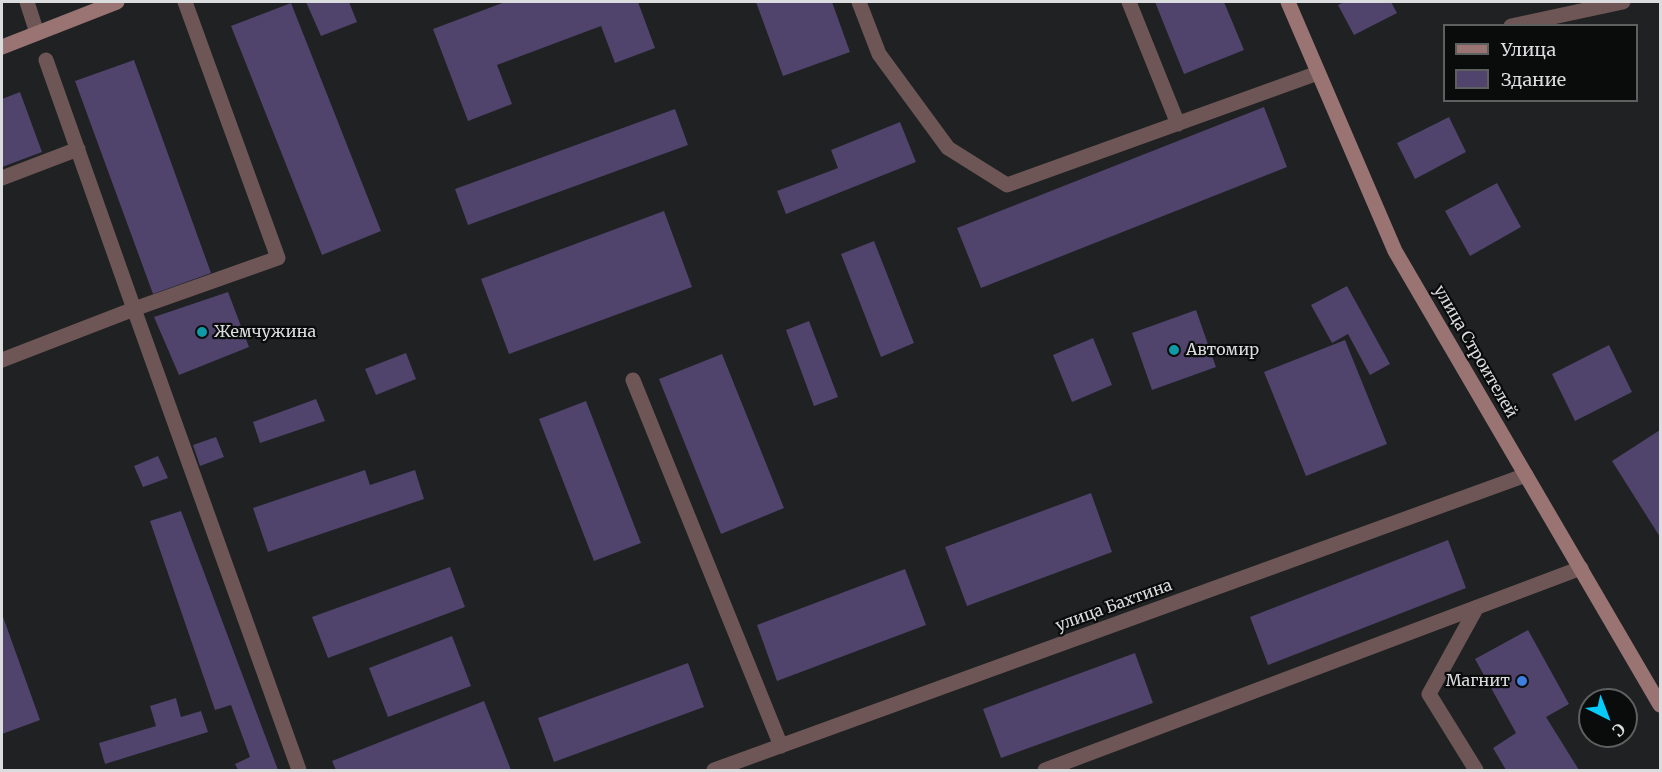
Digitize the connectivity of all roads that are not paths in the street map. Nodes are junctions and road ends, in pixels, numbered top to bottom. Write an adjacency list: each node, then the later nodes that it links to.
1 (27, 2): 9 (street)
2 (117, 2): 9 (main road)
3 (185, 2): 16 (street)
4 (859, 2): 13 (street)
5 (1129, 2): 13 (street)
6 (1288, 2): 12 (main road, улица Строителей)
7 (1623, 2): 8 (street)
8 (1520, 24)
9 (37, 33): 10 (main road)
10 (2, 47)
11 (46, 60): 14 (street)
12 (1318, 72): 13 (street); 19 (main road, улица Строителей)
13 (1178, 124)
14 (78, 149): 15 (street); 16 (street)
15 (2, 178)
16 (134, 309): 17 (street); 24 (street)
17 (2, 360)
18 (633, 380): 23 (street)
19 (1526, 475): 20 (main road, улица Строителей); 23 (street, улица Бахтина)
20 (1581, 568): 21 (street); 22 (main road, улица Строителей)
21 (1477, 607): 26 (street); 27 (street)
22 (1660, 705)
23 (781, 746): 25 (street, улица Бахтина)
24 (299, 771)
25 (714, 771)
26 (1045, 771)
27 (1476, 771)

